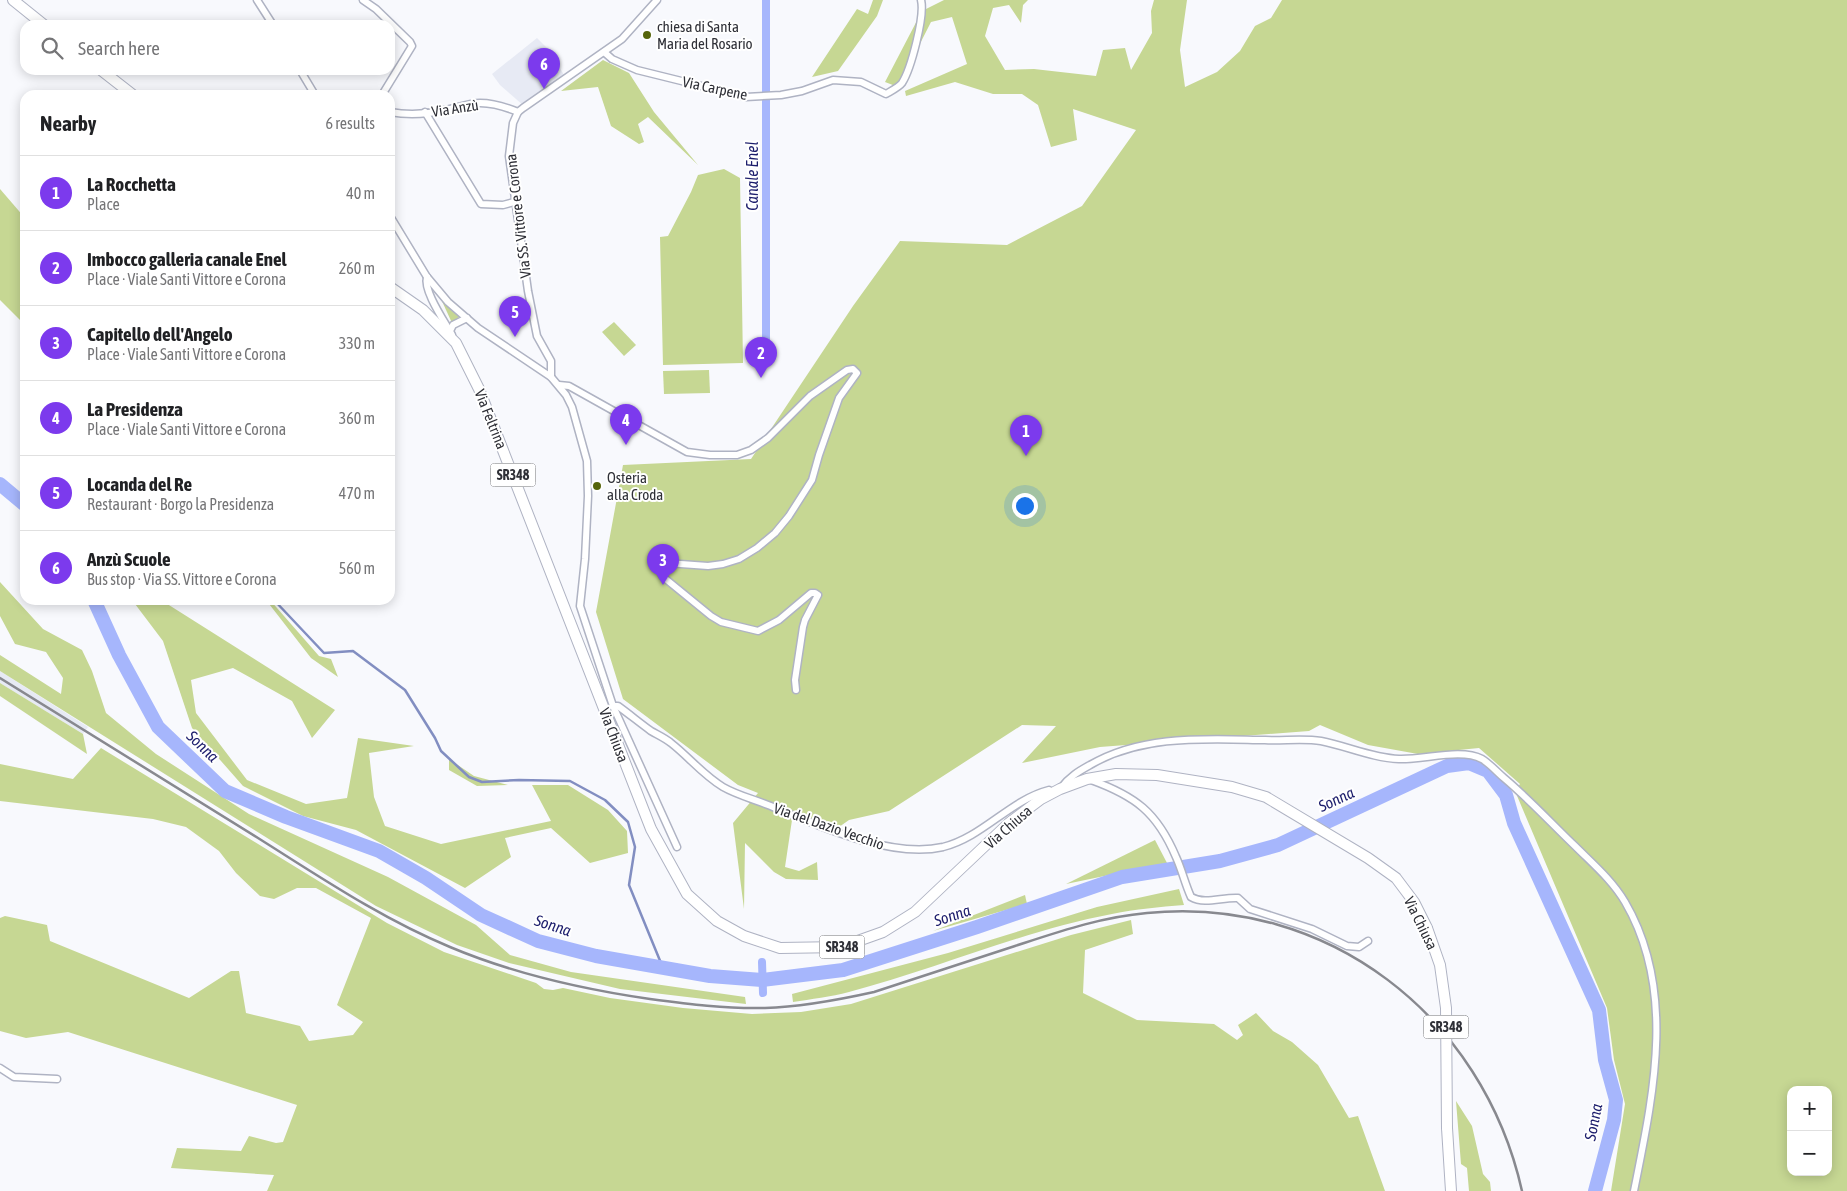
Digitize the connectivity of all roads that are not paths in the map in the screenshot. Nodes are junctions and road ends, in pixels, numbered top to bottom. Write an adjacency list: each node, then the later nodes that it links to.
1 (13, 0): 6 (main road)
2 (257, 0): 7 (street)
3 (362, 0): 8 (street)
4 (657, 0): 10 (street)
5 (921, 0): 10 (street, Via Carpene)
6 (38, 20)
7 (269, 20)
8 (388, 20)
9 (395, 27): 11 (street)
10 (604, 52): 19 (street)
11 (395, 74)
12 (107, 75): 15 (main road)
13 (303, 75): 16 (street)
14 (394, 75): 17 (street)
15 (127, 90)
16 (312, 90)
17 (385, 90)
18 (425, 112): 19 (street, Via Anzù); 20 (street, Via Anzù); 21 (street)
19 (518, 112): 21 (street, Via SS. Vittore e Corona)
20 (395, 113)
21 (514, 202): 28 (street, Via SS. Vittore e Corona)
22 (395, 224): 23 (street, Via Feltrina)
23 (427, 277): 25 (street); 26 (street, Via Feltrina)
24 (395, 290): 27 (main road, Via Feltrina)
25 (467, 318): 26 (street); 28 (street)
26 (450, 331): 27 (street, Via Feltrina)
27 (456, 343): 30 (main road, Via Feltrina / SR348)
28 (551, 377): 29 (street)
29 (559, 385): 31 (street); 32 (street)
30 (565, 608): 34 (main road, Via Chiusa / SR348)
31 (796, 690)
32 (613, 706): 34 (street, Via del Dazio Vecchio); 35 (street)
33 (1087, 779): 34 (main road, Via Chiusa / SR348); 36 (street); 39 (main road, Via Chiusa / SR348, bridge)
34 (1060, 788): 40 (street)
35 (677, 847)
36 (1368, 941)
37 (0, 1068): 38 (street)
38 (56, 1079)
39 (1451, 1191)
40 (1634, 1191)

